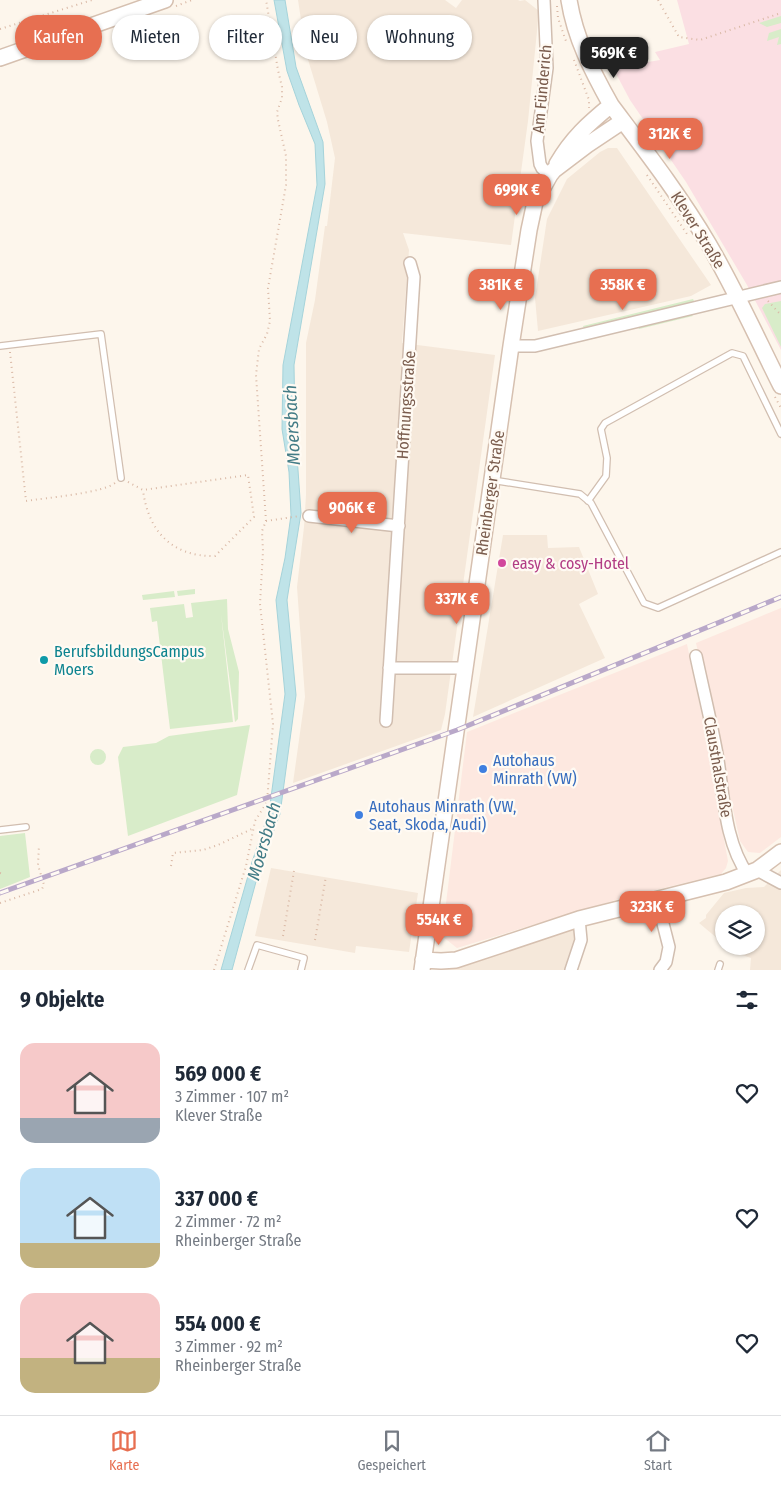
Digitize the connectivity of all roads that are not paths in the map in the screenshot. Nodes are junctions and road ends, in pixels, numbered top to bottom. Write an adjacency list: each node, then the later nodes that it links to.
1 (165, 0): 4 (main road)
2 (544, 0): 7 (street, Am Fünderich)
3 (568, 0): 5 (main road, Klever Straße)
4 (0, 58)
5 (611, 105): 6 (main road, Klever Straße); 7 (main road, Rheinberger Straße)
6 (623, 122): 7 (main road); 10 (main road, Klever Straße)
7 (552, 172): 12 (main road, Rheinberger Straße)
8 (410, 263): 19 (street, Hoffnungsstraße)
9 (781, 288): 10 (street)
10 (737, 297): 12 (street); 13 (main road, Klever Straße)
11 (0, 346): 15 (lane)
12 (511, 346): 16 (main road, Rheinberger Straße)
13 (777, 390)
14 (781, 434): 17 (lane)
15 (121, 478)
16 (492, 480): 17 (lane); 23 (main road, Rheinberger Straße)
17 (588, 501): 20 (lane)
18 (309, 516): 19 (street)
19 (399, 526): 22 (street, Hoffnungsstraße)
20 (781, 552)
21 (696, 656): 28 (street, Clausthalstraße)
22 (389, 668): 23 (street); 24 (street, Hoffnungsstraße)
23 (466, 668): 32 (main road, Rheinberger Straße)
24 (386, 721)
25 (26, 827): 26 (lane)
26 (0, 830)
27 (781, 852): 28 (main road)
28 (753, 872): 29 (street); 30 (main road)
29 (781, 883)
30 (657, 900): 31 (main road); 36 (street)
31 (579, 919): 32 (main road); 35 (street)
32 (422, 965)
33 (248, 970): 34 (lane)
34 (300, 970)
35 (571, 970)
36 (660, 970)

